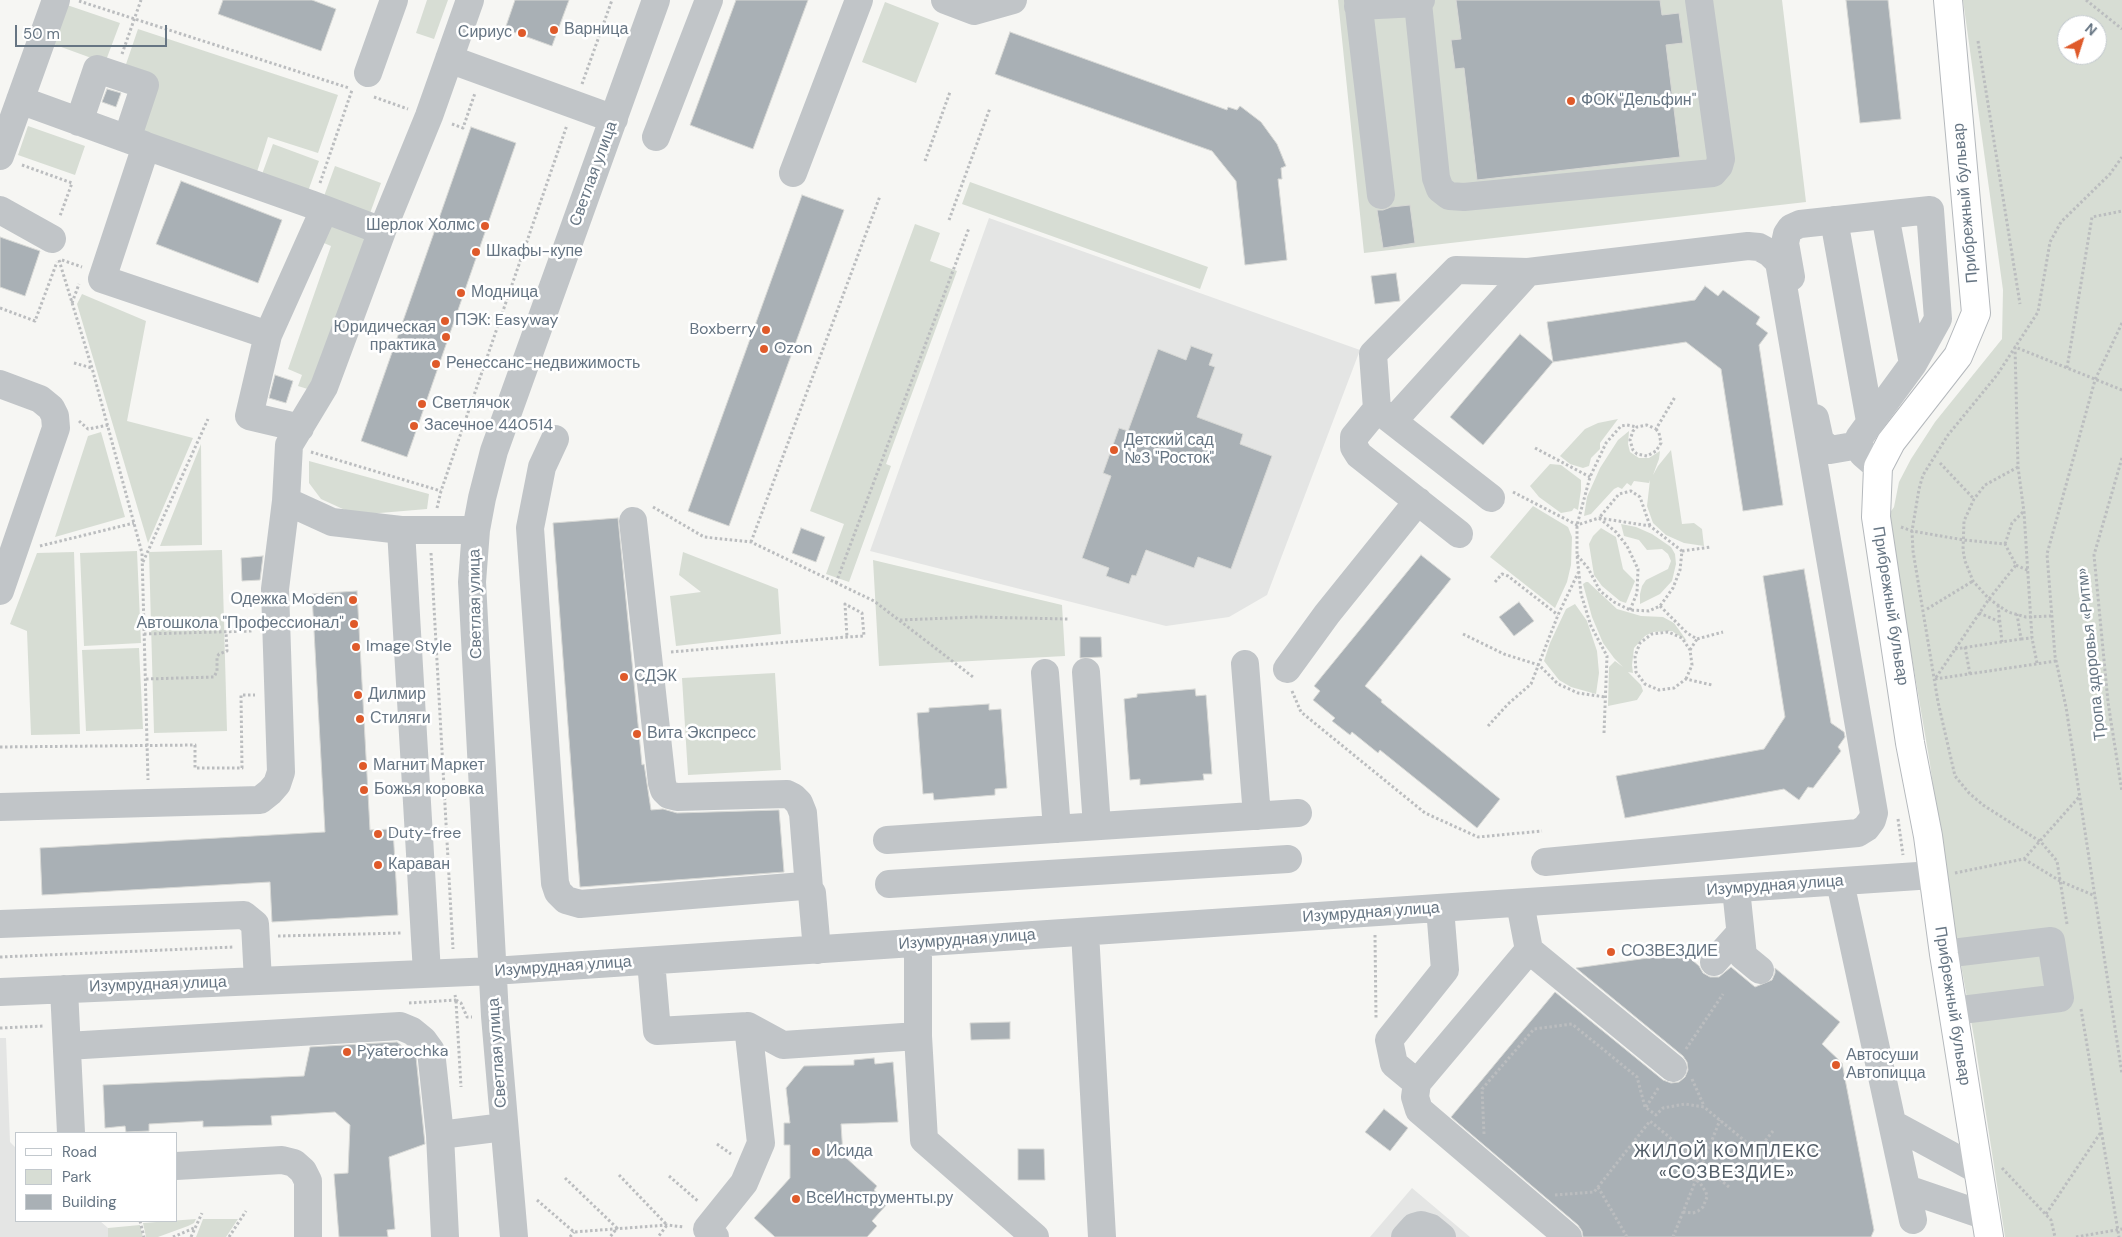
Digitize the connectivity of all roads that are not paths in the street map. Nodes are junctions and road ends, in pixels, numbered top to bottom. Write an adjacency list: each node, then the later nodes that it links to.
1 (56, 0): 15 (street)
2 (394, 0): 14 (street)
3 (470, 0): 13 (street)
4 (656, 0): 16 (street, Светлая улица)
5 (709, 0): 18 (street)
6 (859, 0): 21 (street)
7 (945, 0): 8 (street)
8 (1013, 0)
9 (1699, 0): 11 (street)
10 (1948, 0): 23 (main road, Прибрежный бульвар)
11 (1420, 2): 12 (street)
12 (1358, 3): 22 (street)
13 (449, 59): 16 (street); 29 (street)
14 (362, 87)
15 (20, 100): 17 (street); 20 (street)
16 (614, 119): 46 (street, Светлая улица)
17 (80, 122): 19 (street); 19 (street)
18 (656, 137)
19 (137, 142): 24 (street); 32 (street)
20 (8, 159)
21 (793, 173)
22 (1381, 195)
23 (1966, 200): 26 (street); 40 (main road, Прибрежный бульвар)
24 (318, 207): 29 (street); 32 (street)
25 (0, 210): 30 (street)
26 (1930, 210): 27 (street); 33 (street)
27 (1885, 215): 28 (street); 33 (street)
28 (1834, 220): 36 (street); 39 (street)
29 (382, 231): 37 (street)
30 (55, 249)
31 (1528, 272): 35 (street); 35 (street); 60 (street)
32 (268, 335): 37 (street)
33 (1913, 364): 36 (street)
34 (0, 384): 48 (street)
35 (1385, 415): 41 (street); 43 (street)
36 (1870, 421): 39 (street)
37 (294, 437): 42 (street)
38 (555, 440): 65 (street)
39 (1859, 445): 40 (street)
40 (1878, 467): 61 (main road, Прибрежный бульвар)
41 (1500, 494)
42 (286, 501): 45 (street); 53 (street)
43 (1418, 501): 47 (street); 52 (street)
44 (641, 512): 65 (street)
45 (401, 530): 46 (street); 79 (street)
46 (476, 530): 78 (street, Светлая улица)
47 (1459, 534)
48 (0, 591)
49 (1245, 664): 55 (street)
50 (1086, 672): 56 (street)
51 (1045, 673): 57 (street)
52 (1290, 679)
53 (0, 807)
54 (1298, 813): 55 (street)
55 (1257, 816): 56 (street)
56 (1097, 826): 57 (street)
57 (1057, 829): 58 (street)
58 (887, 840)
59 (1288, 859): 63 (street)
60 (1545, 862)
61 (1940, 875): 62 (street, Изумрудная улица); 74 (main road, Прибрежный бульвар)
62 (1840, 882): 64 (street, Изумрудная улица); 89 (street)
63 (889, 884)
64 (1736, 888): 66 (street, Изумрудная улица); 70 (street)
65 (818, 891): 72 (street)
66 (1520, 903): 67 (street, Изумрудная улица); 73 (street)
67 (1440, 908): 69 (street, Изумрудная улица); 88 (street)
68 (0, 924): 80 (street)
69 (1085, 932): 71 (street, Изумрудная улица); 103 (street)
70 (1740, 933): 76 (street); 77 (street)
71 (916, 943): 72 (street, Изумрудная улица); 85 (street)
72 (817, 950): 75 (street, Изумрудная улица)
73 (1529, 950): 87 (street); 88 (street)
74 (1944, 954): 83 (main road, Прибрежный бульвар); 83 (street)
75 (651, 961): 78 (street, Изумрудная улица); 84 (street)
76 (1714, 962)
77 (1760, 970)
78 (493, 971): 79 (street, Изумрудная улица); 90 (street, Светлая улица)
79 (427, 973): 80 (street, Изумрудная улица)
80 (258, 981): 81 (street, Изумрудная улица)
81 (64, 989): 82 (street, Изумрудная улица); 86 (street)
82 (0, 992)
83 (1953, 1012): 94 (main road, Прибрежный бульвар)
84 (748, 1026): 85 (street); 98 (street)
85 (918, 1036): 102 (street)
86 (67, 1046): 91 (street); 92 (street)
87 (1673, 1068)
88 (1417, 1083): 106 (street)
89 (1893, 1124): 94 (street); 95 (street)
90 (504, 1127): 92 (street); 101 (street, Светлая улица)
91 (71, 1132)
92 (440, 1135): 100 (street)
93 (178, 1166): 99 (street)
94 (1987, 1166): 97 (main road, Прибрежный бульвар)
95 (1907, 1189): 96 (street); 97 (street)
96 (1914, 1220)
97 (1987, 1227)
98 (707, 1228)
99 (308, 1237)
100 (445, 1237)
101 (514, 1237)
102 (1035, 1237)
103 (1102, 1237)
104 (1405, 1237): 105 (street)
105 (1442, 1237)
106 (1568, 1237)

